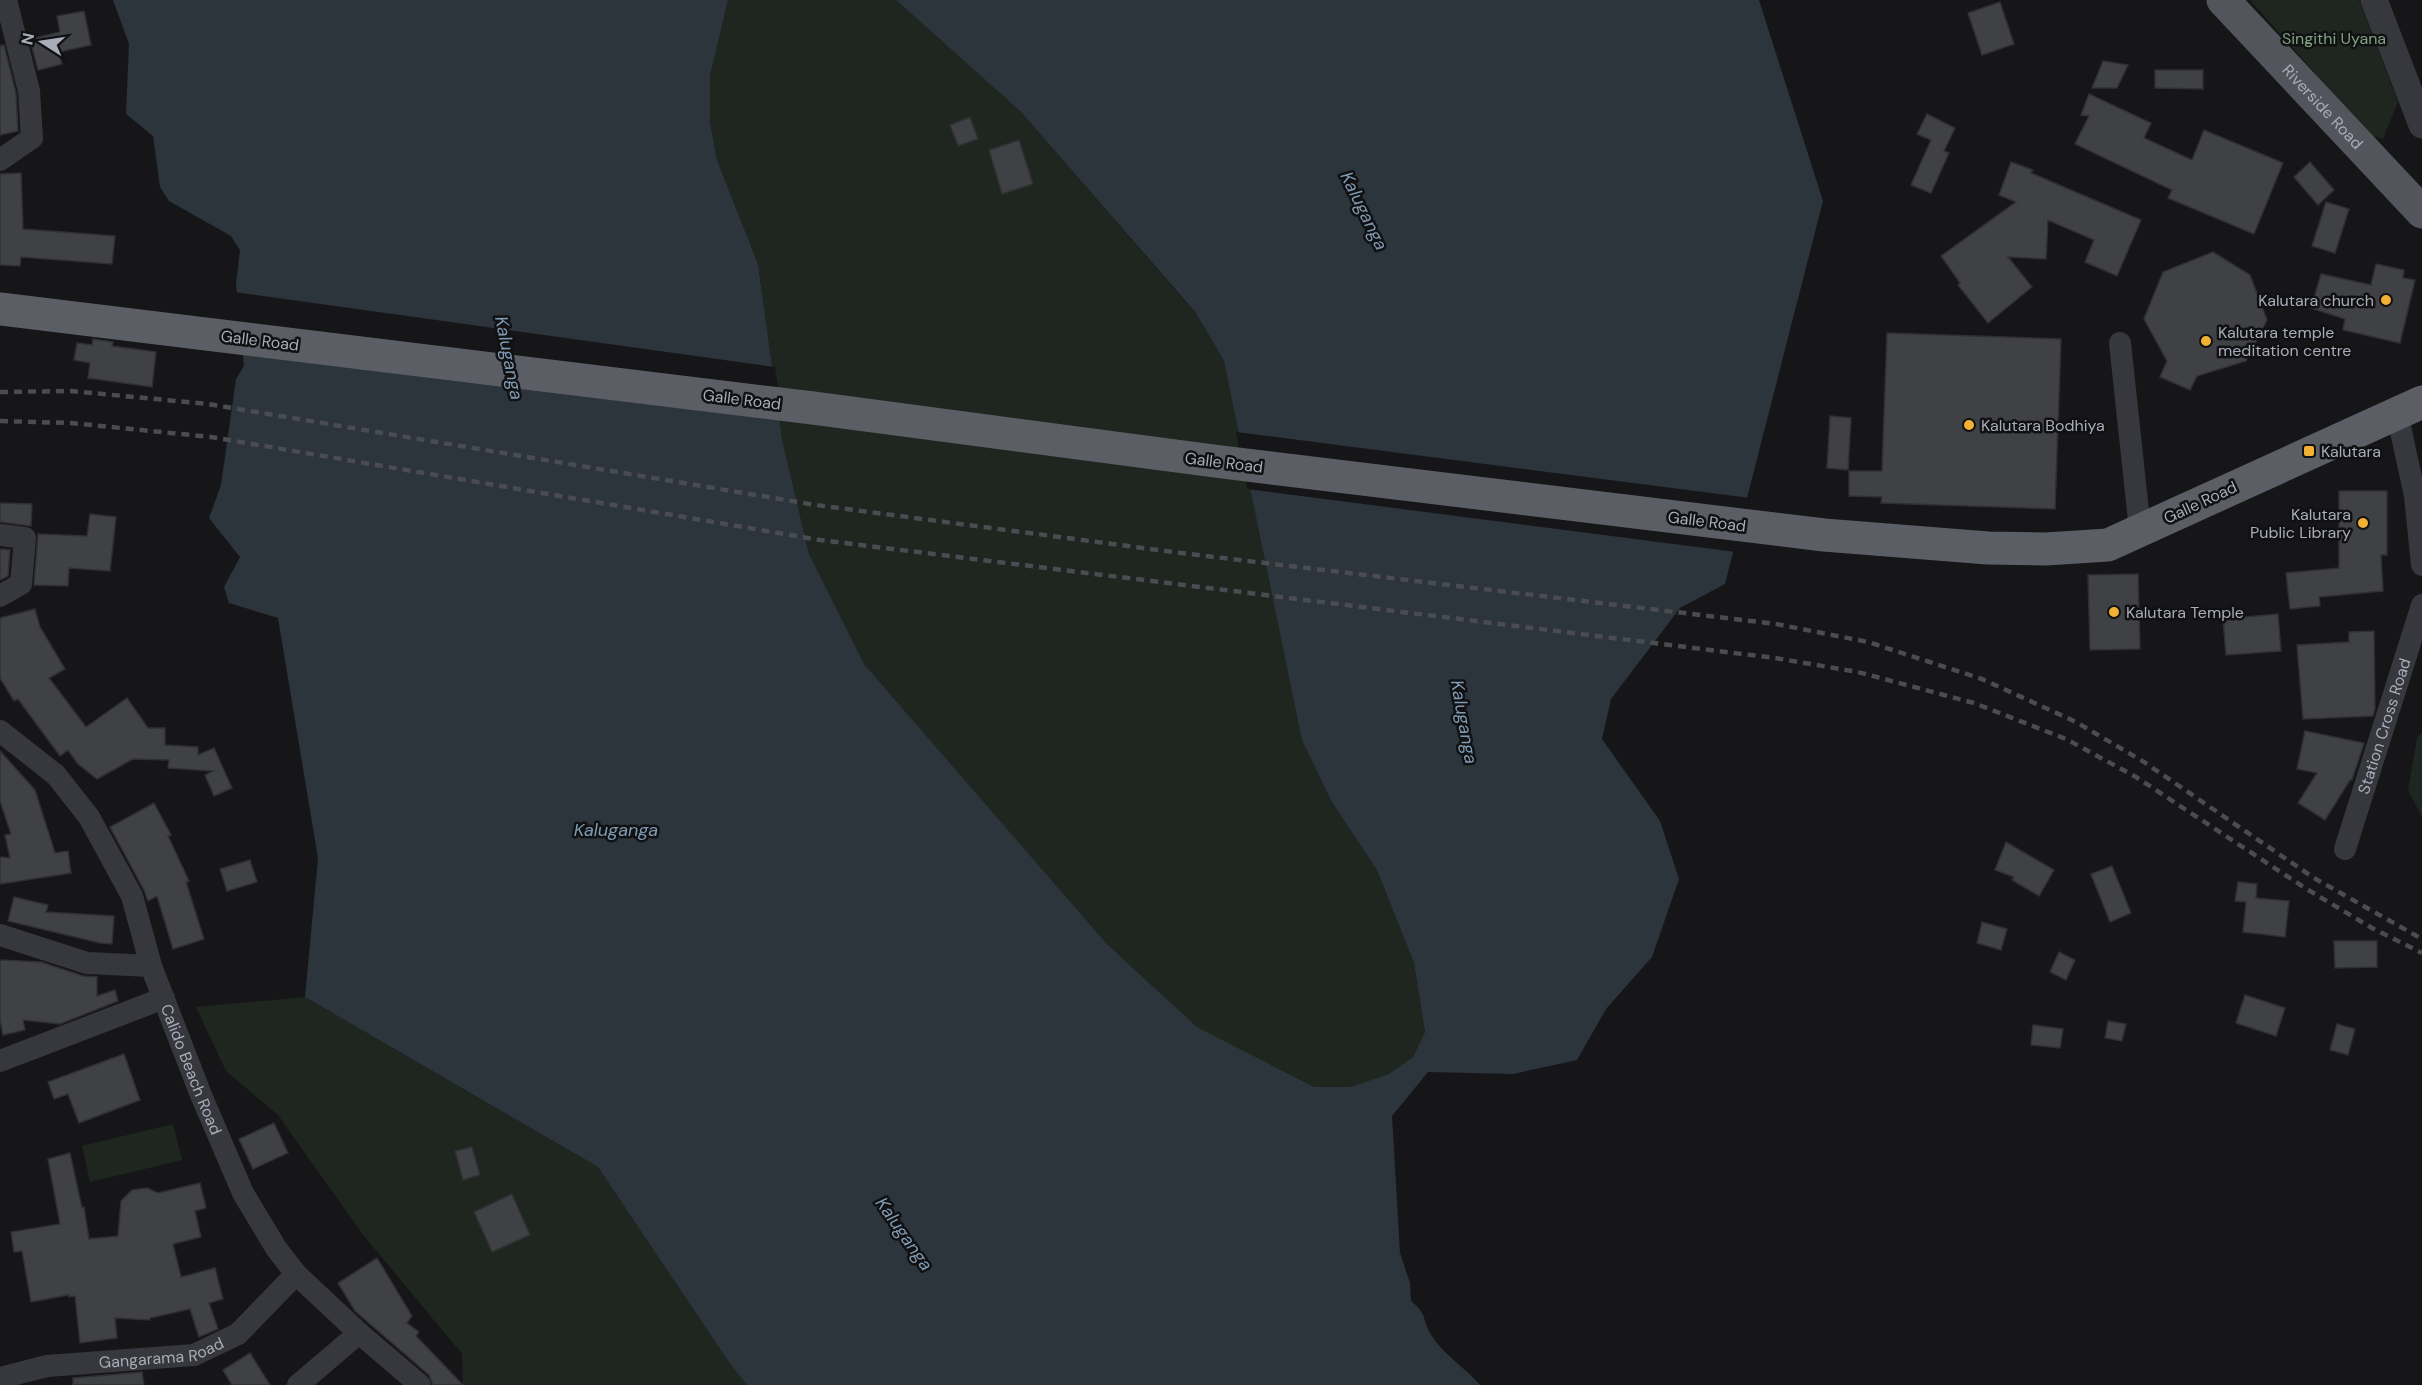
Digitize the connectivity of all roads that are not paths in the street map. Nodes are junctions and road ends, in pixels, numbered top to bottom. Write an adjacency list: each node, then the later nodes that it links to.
1 (6, 0): 5 (street)
2 (2223, 0): 6 (main road, Riverside Road)
3 (2374, 0): 4 (street)
4 (2422, 125)
5 (0, 160)
6 (2422, 212)
7 (0, 309): 10 (highway, Galle Road)
8 (2120, 344): 10 (street)
9 (2409, 407): 10 (highway, Galle Road); 12 (street)
10 (2140, 530)
11 (0, 535): 13 (street)
12 (2422, 565)
13 (0, 596)
14 (2422, 604): 16 (street, Station Cross Road)
15 (0, 730): 18 (street, Calido Beach Road)
16 (2345, 849)
17 (0, 935): 18 (street)
18 (151, 966): 19 (street, Calido Beach Road)
19 (164, 998): 20 (street); 21 (street, Calido Beach Road)
20 (0, 1061)
21 (296, 1274): 22 (street, Calido Beach Road); 23 (street, Gangarama Road)
22 (359, 1333): 24 (street); 25 (street, Calido Beach Road)
23 (0, 1378)
24 (298, 1385)
25 (420, 1385)

